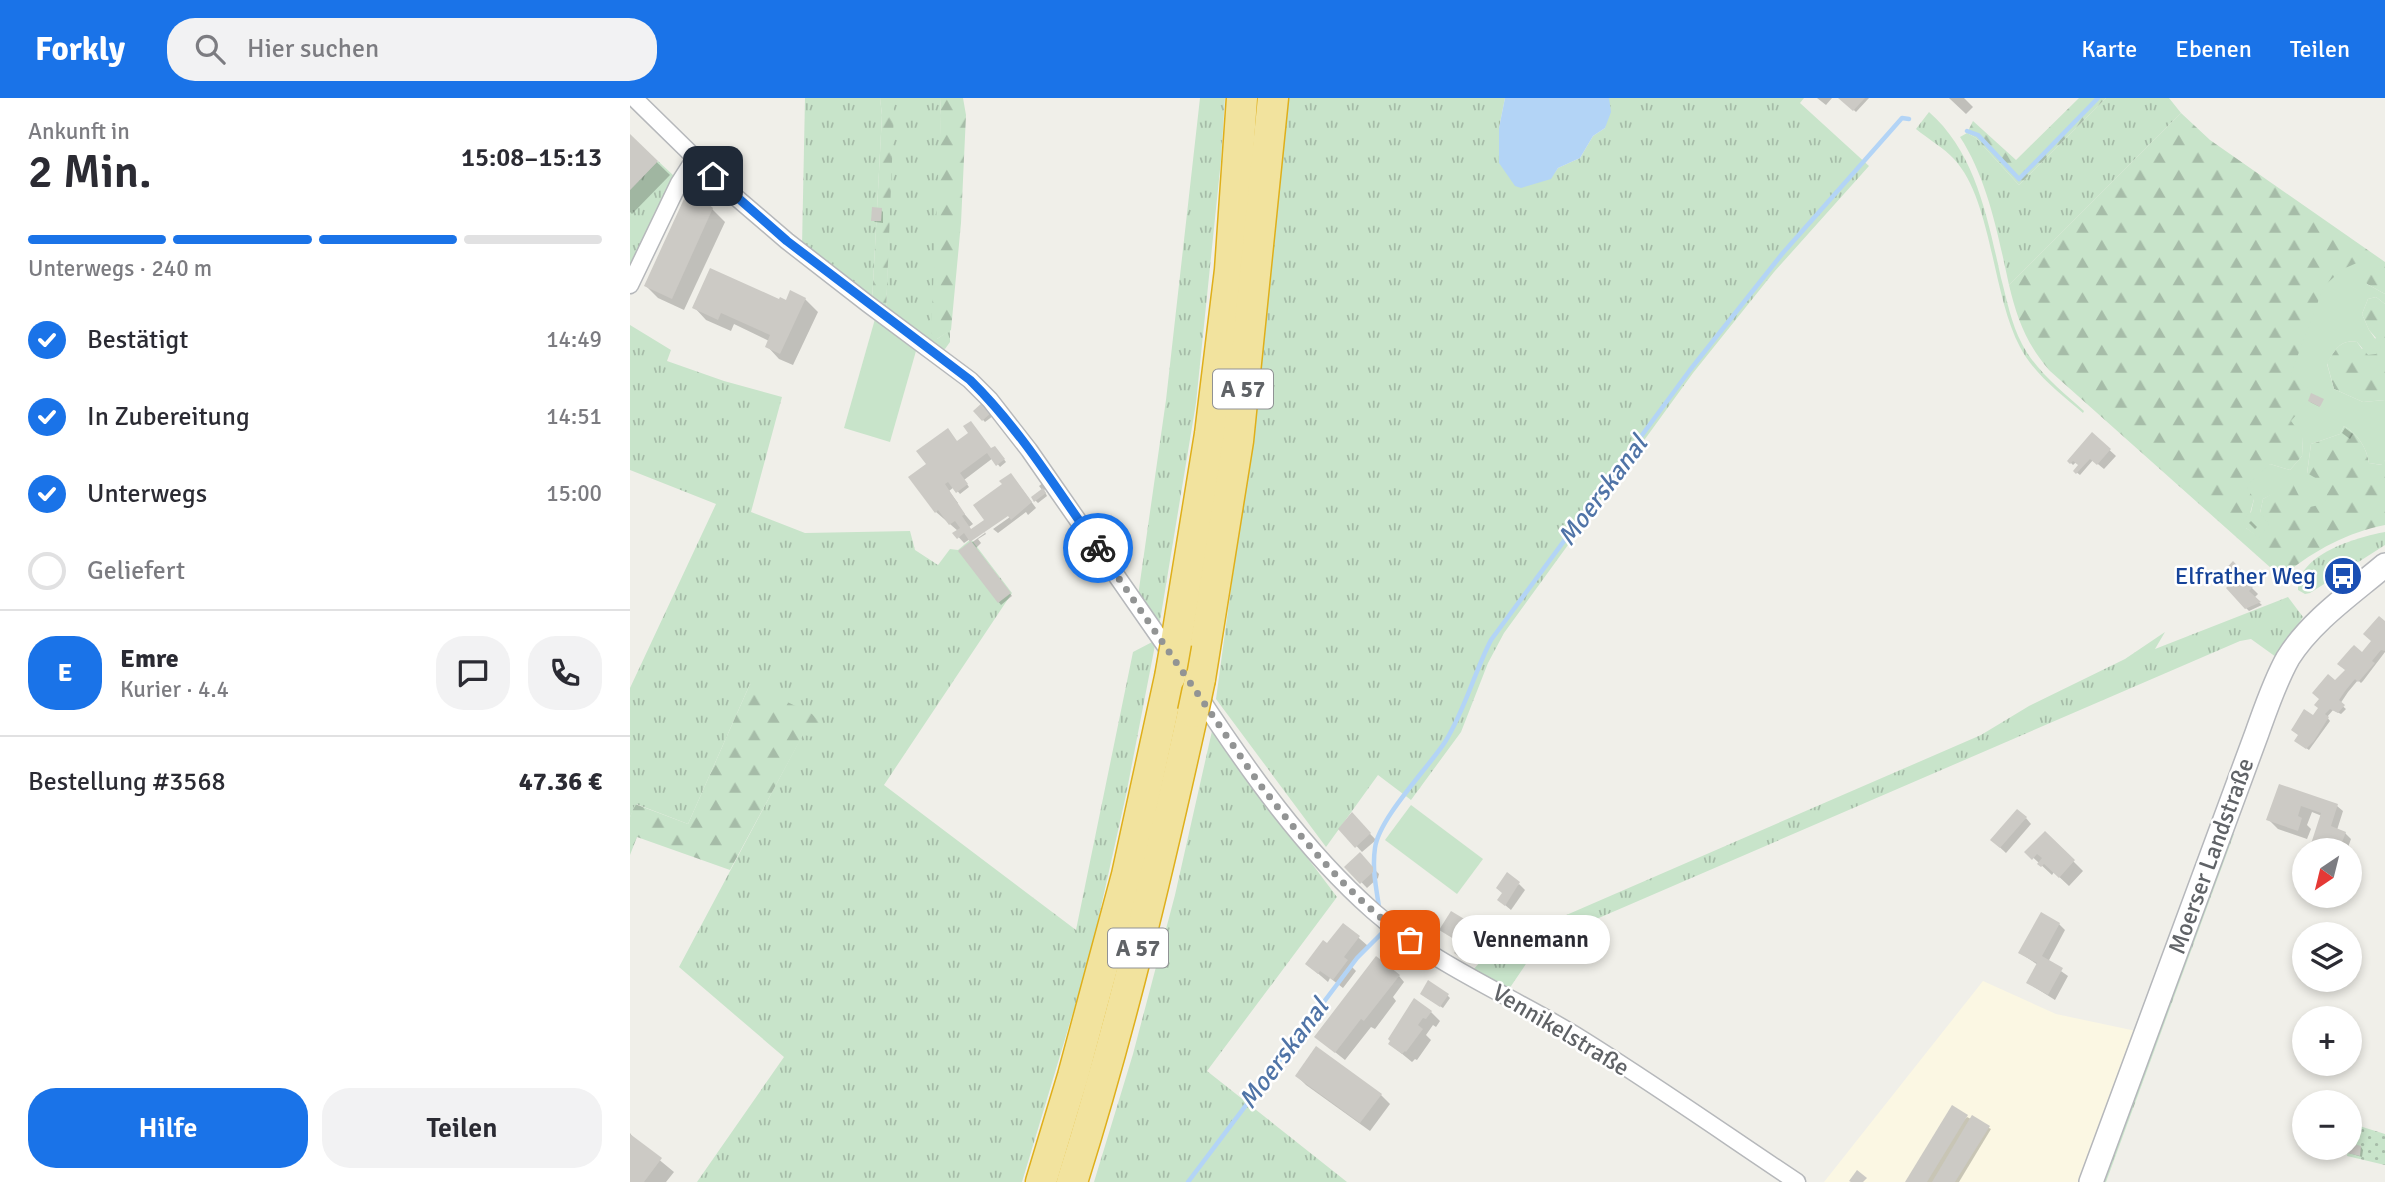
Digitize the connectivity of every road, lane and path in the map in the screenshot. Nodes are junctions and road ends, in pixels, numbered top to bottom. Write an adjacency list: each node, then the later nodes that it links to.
1 (634, 98): 4 (street, Vennikelstraße)
2 (1242, 98): 7 (highway, A 57, bridge)
3 (1273, 98): 8 (highway, A 57, bridge)
4 (695, 159): 5 (street); 9 (street, Vennikelstraße)
5 (630, 285)
6 (2385, 565): 10 (main road, Moerser Landstraße)
7 (1041, 1182)
8 (1072, 1182)
9 (1797, 1182)
10 (2091, 1182)

